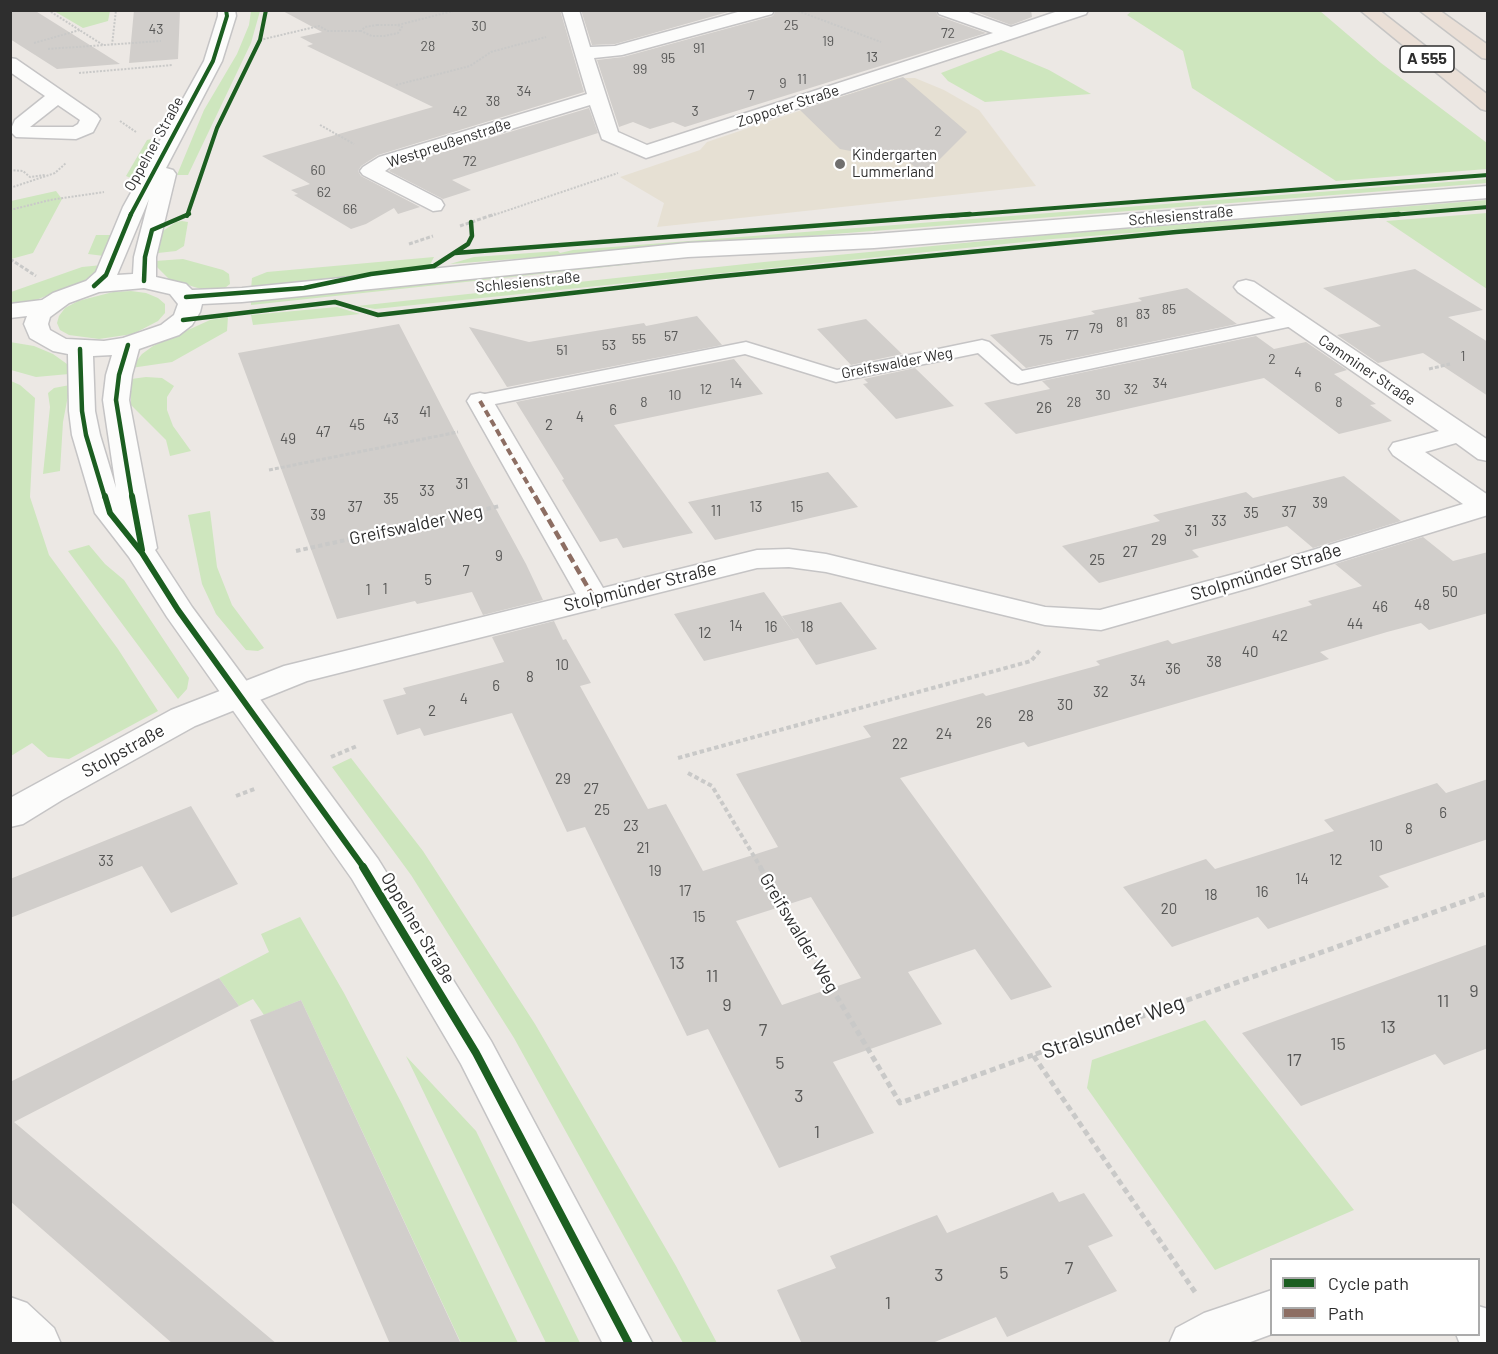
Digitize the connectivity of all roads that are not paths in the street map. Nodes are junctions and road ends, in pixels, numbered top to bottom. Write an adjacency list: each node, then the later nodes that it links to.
1 (226, 10): 15 (street, Oppelner Straße)
2 (570, 10): 9 (street)
3 (766, 10): 9 (street)
4 (945, 10): 8 (street)
5 (1080, 10): 8 (street, Zoppoter Straße)
6 (1368, 10): 14 (highway, A 555)
7 (1427, 10): 10 (highway, A 555)
8 (1011, 33): 13 (street, Zoppoter Straße)
9 (583, 52): 13 (street)
10 (1488, 54)
11 (10, 63): 12 (street)
12 (57, 96)
13 (597, 97): 17 (street, Westpreußenstraße)
14 (1488, 105)
15 (181, 123): 18 (street, Oppelner Straße); 19 (street, Oppelner Straße)
16 (1488, 192): 22 (street, Schlesienstraße)
17 (433, 205)
18 (144, 282): 19 (street); 22 (street)
19 (94, 286): 21 (street)
20 (1246, 287): 24 (street, Camminer Straße)
21 (48, 306): 23 (street); 26 (street)
22 (185, 308): 25 (street)
23 (10, 311)
24 (1295, 320): 27 (lane, Greifswalder Weg); 28 (street, Camminer Straße)
25 (128, 345): 26 (street); 31 (street, Oppelner Straße)
26 (80, 349): 31 (street, Oppelner Straße)
27 (487, 413): 32 (street)
28 (1460, 434): 29 (street, Camminer Straße); 30 (street, Stolpmünder Straße)
29 (1488, 453)
30 (1486, 506): 32 (street, Stolpmünder Straße)
31 (142, 553): 33 (street, Oppelner Straße)
32 (594, 598): 33 (street, Stolpmünder Straße)
33 (239, 696): 34 (street, Stolpstraße); 39 (street, Oppelner Straße)
34 (10, 815)
35 (1270, 1313): 37 (street)
36 (10, 1319): 38 (street)
37 (1215, 1339)
38 (37, 1344)
39 (629, 1344)

